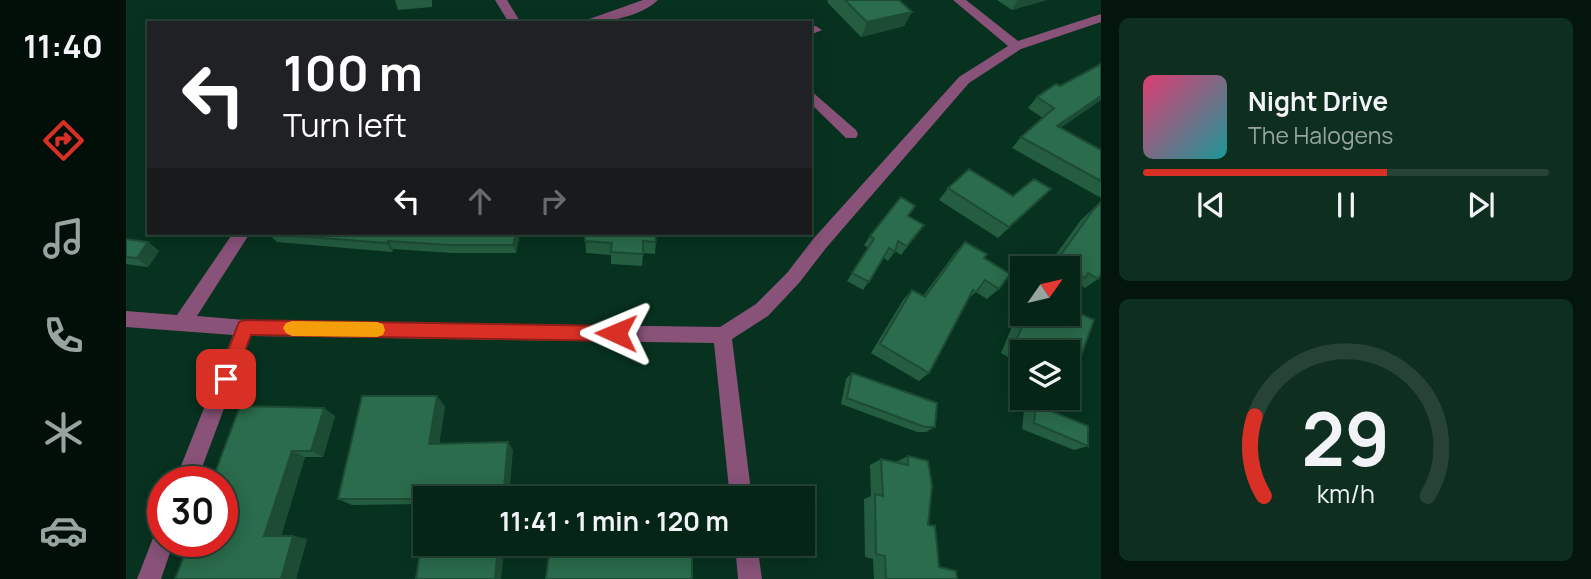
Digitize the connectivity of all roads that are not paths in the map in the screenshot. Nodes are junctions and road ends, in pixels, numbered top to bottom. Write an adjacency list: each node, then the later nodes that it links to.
1 (501, 0): 5 (street)
2 (652, 0): 6 (street)
3 (959, 0): 7 (street)
4 (1101, 18): 7 (street)
5 (514, 21)
6 (591, 21)
7 (1016, 46): 11 (street)
8 (812, 97): 9 (street)
9 (851, 134)
10 (241, 235): 13 (street)
11 (814, 238): 15 (street)
12 (126, 319): 13 (street)
13 (182, 323): 14 (street)
14 (245, 328): 15 (street); 16 (street)
15 (722, 335): 17 (street)
16 (192, 466)
17 (739, 486)
18 (747, 556): 21 (street)
19 (157, 557): 20 (street)
20 (149, 579)
21 (750, 579)

